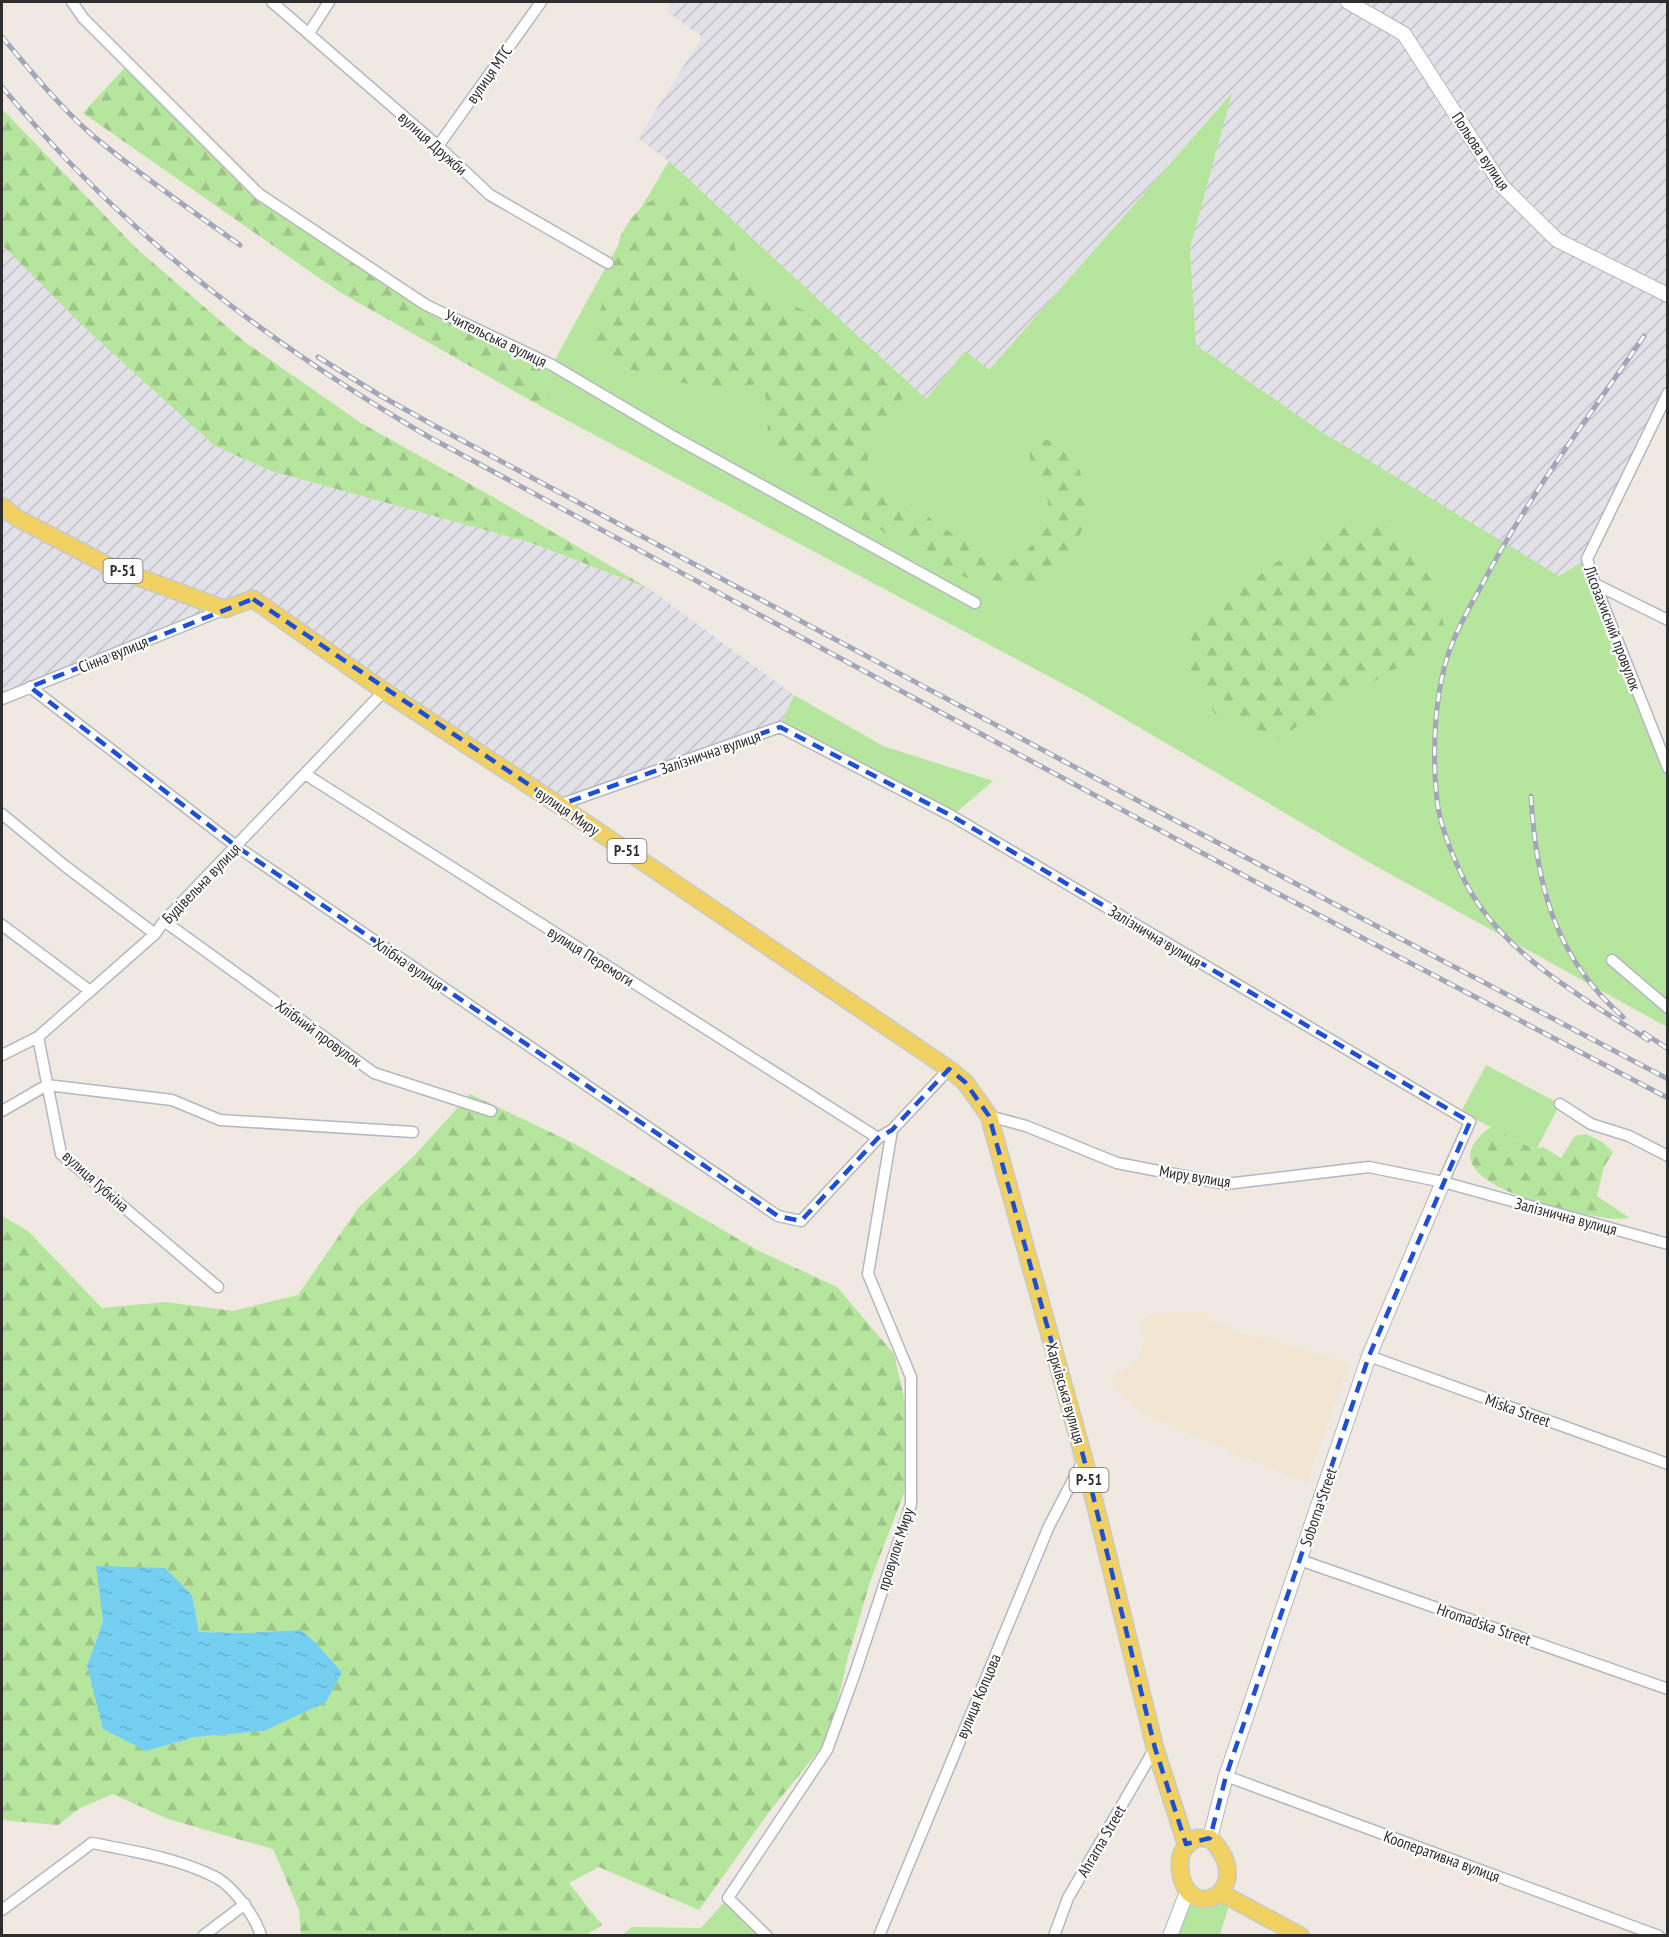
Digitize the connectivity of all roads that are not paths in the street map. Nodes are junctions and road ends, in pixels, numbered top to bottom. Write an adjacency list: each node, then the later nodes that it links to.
1 (72, 2): 13 (street, Учительська вулиця)
2 (272, 2): 6 (street, вулиця Дружби)
3 (329, 2): 6 (street)
4 (540, 2): 7 (street, вулиця МТС)
5 (1348, 2): 9 (street, Польова вулиця)
6 (309, 33): 7 (street, вулиця Дружби)
7 (438, 146): 8 (street, вулиця Дружби)
8 (608, 263)
9 (1668, 295)
10 (1668, 393): 12 (street, Лісозахисний провулок)
11 (2, 506): 14 (main road, Р-51)
12 (1594, 584): 15 (street); 19 (street, Лісозахисний провулок)
13 (975, 603)
14 (225, 609): 16 (street, Сінна вулиця); 17 (main road, вулиця Миру / Р-51)
15 (1668, 620)
16 (30, 687): 18 (street, Сінна вулиця); 23 (street, Хлібна вулиця)
17 (384, 691): 20 (street, Будівельна вулиця); 21 (main road, вулиця Миру / Р-51)
18 (2, 699)
19 (1668, 768)
20 (305, 774): 23 (street, Будівельна вулиця); 40 (street, вулиця Перемоги)
21 (560, 805): 32 (main road, вулиця Миру / Р-51); 42 (street, Залізнична вулиця)
22 (2, 814): 26 (street)
23 (236, 846): 24 (street, Будівельна вулиця); 40 (street, Хлібна вулиця)
24 (164, 921): 26 (street, Будівельна вулиця); 35 (street, Хлібний провулок)
25 (2, 925): 28 (street)
26 (154, 934): 28 (street, Будівельна вулиця)
27 (1612, 960): 29 (street)
28 (90, 991): 30 (street, Будівельна вулиця)
29 (1668, 1008)
30 (38, 1037): 31 (street, Будівельна вулиця); 33 (street, вулиця Губкіна)
31 (2, 1052)
32 (949, 1069): 37 (main road, вулиця Миру / Р-51); 38 (street)
33 (47, 1085): 36 (street); 39 (street); 44 (street, вулиця Губкіна)
34 (1560, 1104): 41 (street)
35 (491, 1110)
36 (2, 1111)
37 (989, 1116): 42 (street, Миру вулиця); 46 (main road, Харківська вулиця / Р-51)
38 (892, 1130): 40 (street); 60 (street, провулок Миру)
39 (413, 1132)
40 (878, 1138)
41 (1668, 1156)
42 (1443, 1182): 43 (street, Залізнична вулиця); 45 (street, Soborna Street)
43 (1668, 1244)
44 (218, 1287)
45 (1369, 1356): 47 (street, Miska Street); 48 (street, Soborna Street)
46 (1084, 1459): 50 (main road, Харківська вулиця / Р-51); 61 (street, вулиця Копцова)
47 (1668, 1464)
48 (1300, 1560): 49 (street, Hromadska Street); 51 (street, Soborna Street)
49 (1668, 1689)
50 (1155, 1748): 53 (main road, Харківська вулиця / Р-51); 62 (street, Ahrarna Street)
51 (1226, 1776): 52 (street, Soborna Street); 65 (street, Кооперативна вулиця)
52 (1210, 1838): 53 (main road); 55 (main road)
53 (1186, 1844): 54 (main road, Р-51)
54 (1187, 1892): 55 (main road); 63 (street)
55 (1221, 1893): 64 (main road)
56 (245, 1904): 57 (street); 58 (street); 59 (street)
57 (2, 1910)
58 (203, 1935)
59 (261, 1935)
60 (767, 1935)
61 (879, 1935)
62 (1054, 1935)
63 (1170, 1935)
64 (1301, 1935)
65 (1659, 1935)

